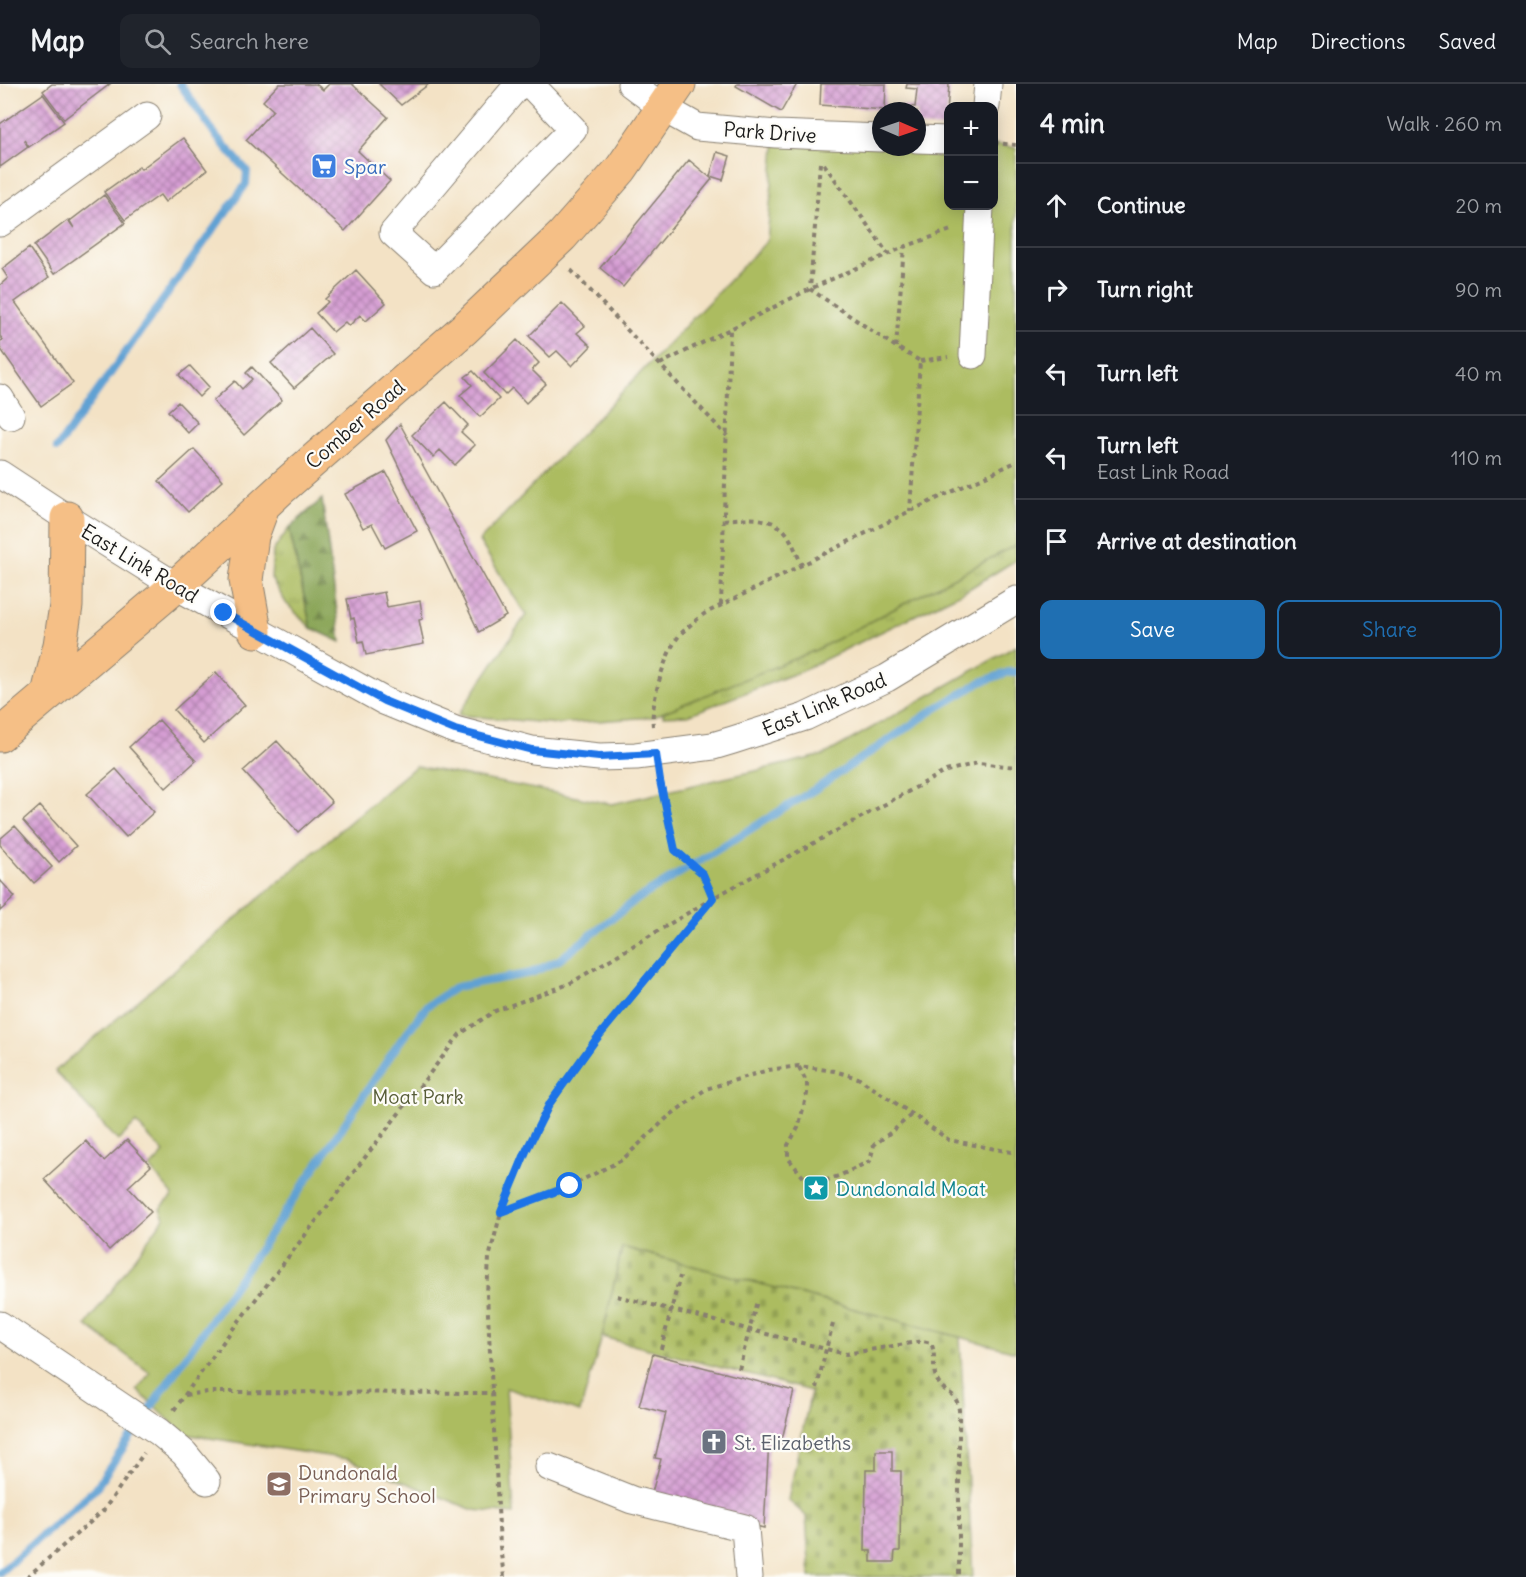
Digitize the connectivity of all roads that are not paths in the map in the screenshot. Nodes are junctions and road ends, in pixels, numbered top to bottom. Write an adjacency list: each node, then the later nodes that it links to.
1 (519, 84): 2 (street)
2 (530, 84)
3 (631, 84): 5 (street, Park Drive)
4 (988, 84): 6 (street)
5 (671, 96): 8 (street, Park Drive); 15 (highway, Comber Road)
6 (986, 102)
7 (147, 116): 12 (street)
8 (872, 138)
9 (926, 140): 10 (street)
10 (944, 141)
11 (980, 213): 13 (street)
12 (0, 223)
13 (973, 355)
14 (0, 474): 16 (street, East Link Road)
15 (264, 505): 17 (highway, Comber Road); 19 (highway)
16 (67, 518): 17 (street, East Link Road); 20 (highway)
17 (176, 586): 19 (street, East Link Road); 20 (highway, Comber Road)
18 (1016, 600): 19 (street, East Link Road)
19 (255, 631)
20 (48, 694): 21 (highway, Comber Road)
21 (0, 735)
22 (0, 1325): 24 (street)
23 (549, 1467): 25 (street)
24 (207, 1481)
25 (749, 1577)

